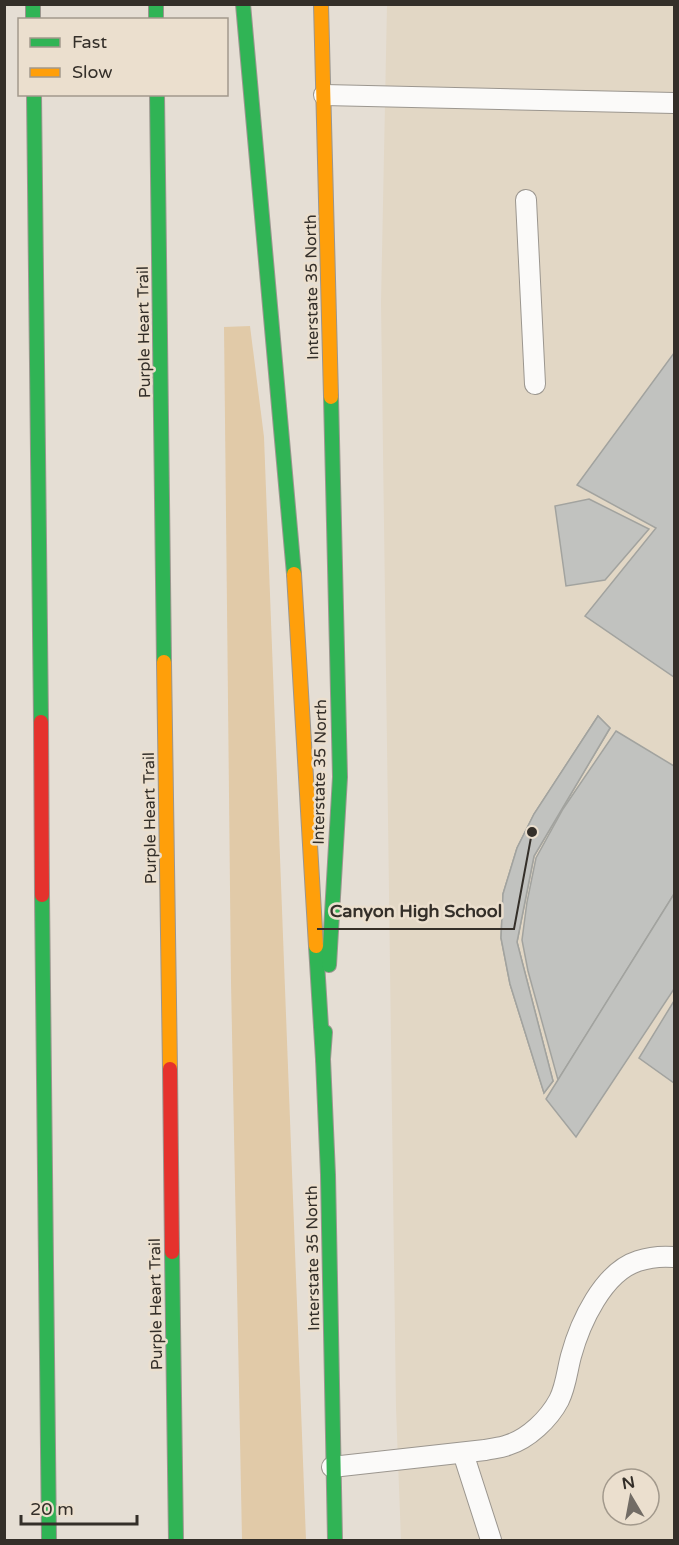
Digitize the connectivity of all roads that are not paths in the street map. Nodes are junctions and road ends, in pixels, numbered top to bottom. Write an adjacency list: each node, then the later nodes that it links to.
1 (243, 4): 9 (main road)
2 (321, 4): 3 (main road, Interstate 35 North)
3 (324, 95): 6 (lane); 9 (main road, Interstate 35 North)
4 (34, 96): 13 (main road)
5 (157, 96): 14 (main road, Purple Heart Trail)
6 (675, 103)
7 (526, 200): 8 (lane)
8 (534, 384)
9 (323, 1059): 12 (main road, Interstate 35 North)
10 (675, 1257): 11 (lane)
11 (463, 1453): 12 (lane); 16 (lane)
12 (332, 1467): 15 (main road, Interstate 35 North)
13 (49, 1540)
14 (176, 1540)
15 (335, 1540)
16 (491, 1540)

